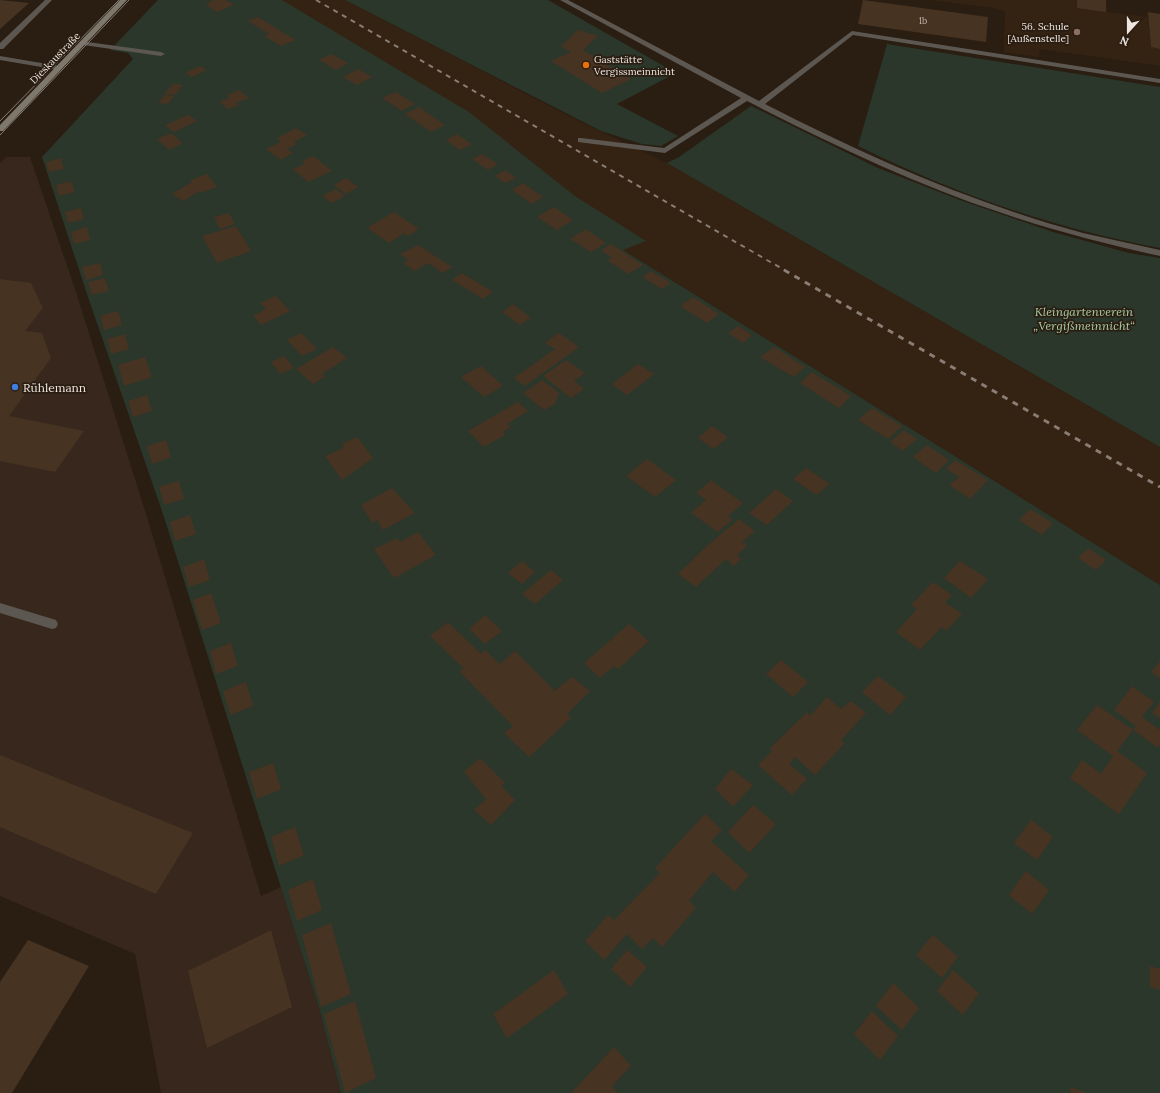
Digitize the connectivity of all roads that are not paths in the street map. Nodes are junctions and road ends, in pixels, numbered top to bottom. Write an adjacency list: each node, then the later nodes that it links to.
1 (49, 0): 5 (lane)
2 (124, 0): 4 (main road, Dieskaustraße)
3 (563, 0): 10 (lane)
4 (83, 43): 6 (lane); 8 (main road, Dieskaustraße)
5 (0, 47)
6 (161, 54)
7 (0, 58): 8 (lane)
8 (60, 68): 12 (main road, Dieskaustraße)
9 (1160, 81): 11 (lane)
10 (747, 97): 11 (lane); 13 (lane)
11 (760, 104): 14 (lane)
12 (0, 128)
13 (580, 140)
14 (1160, 253)
15 (0, 608): 16 (lane)
16 (52, 624)

